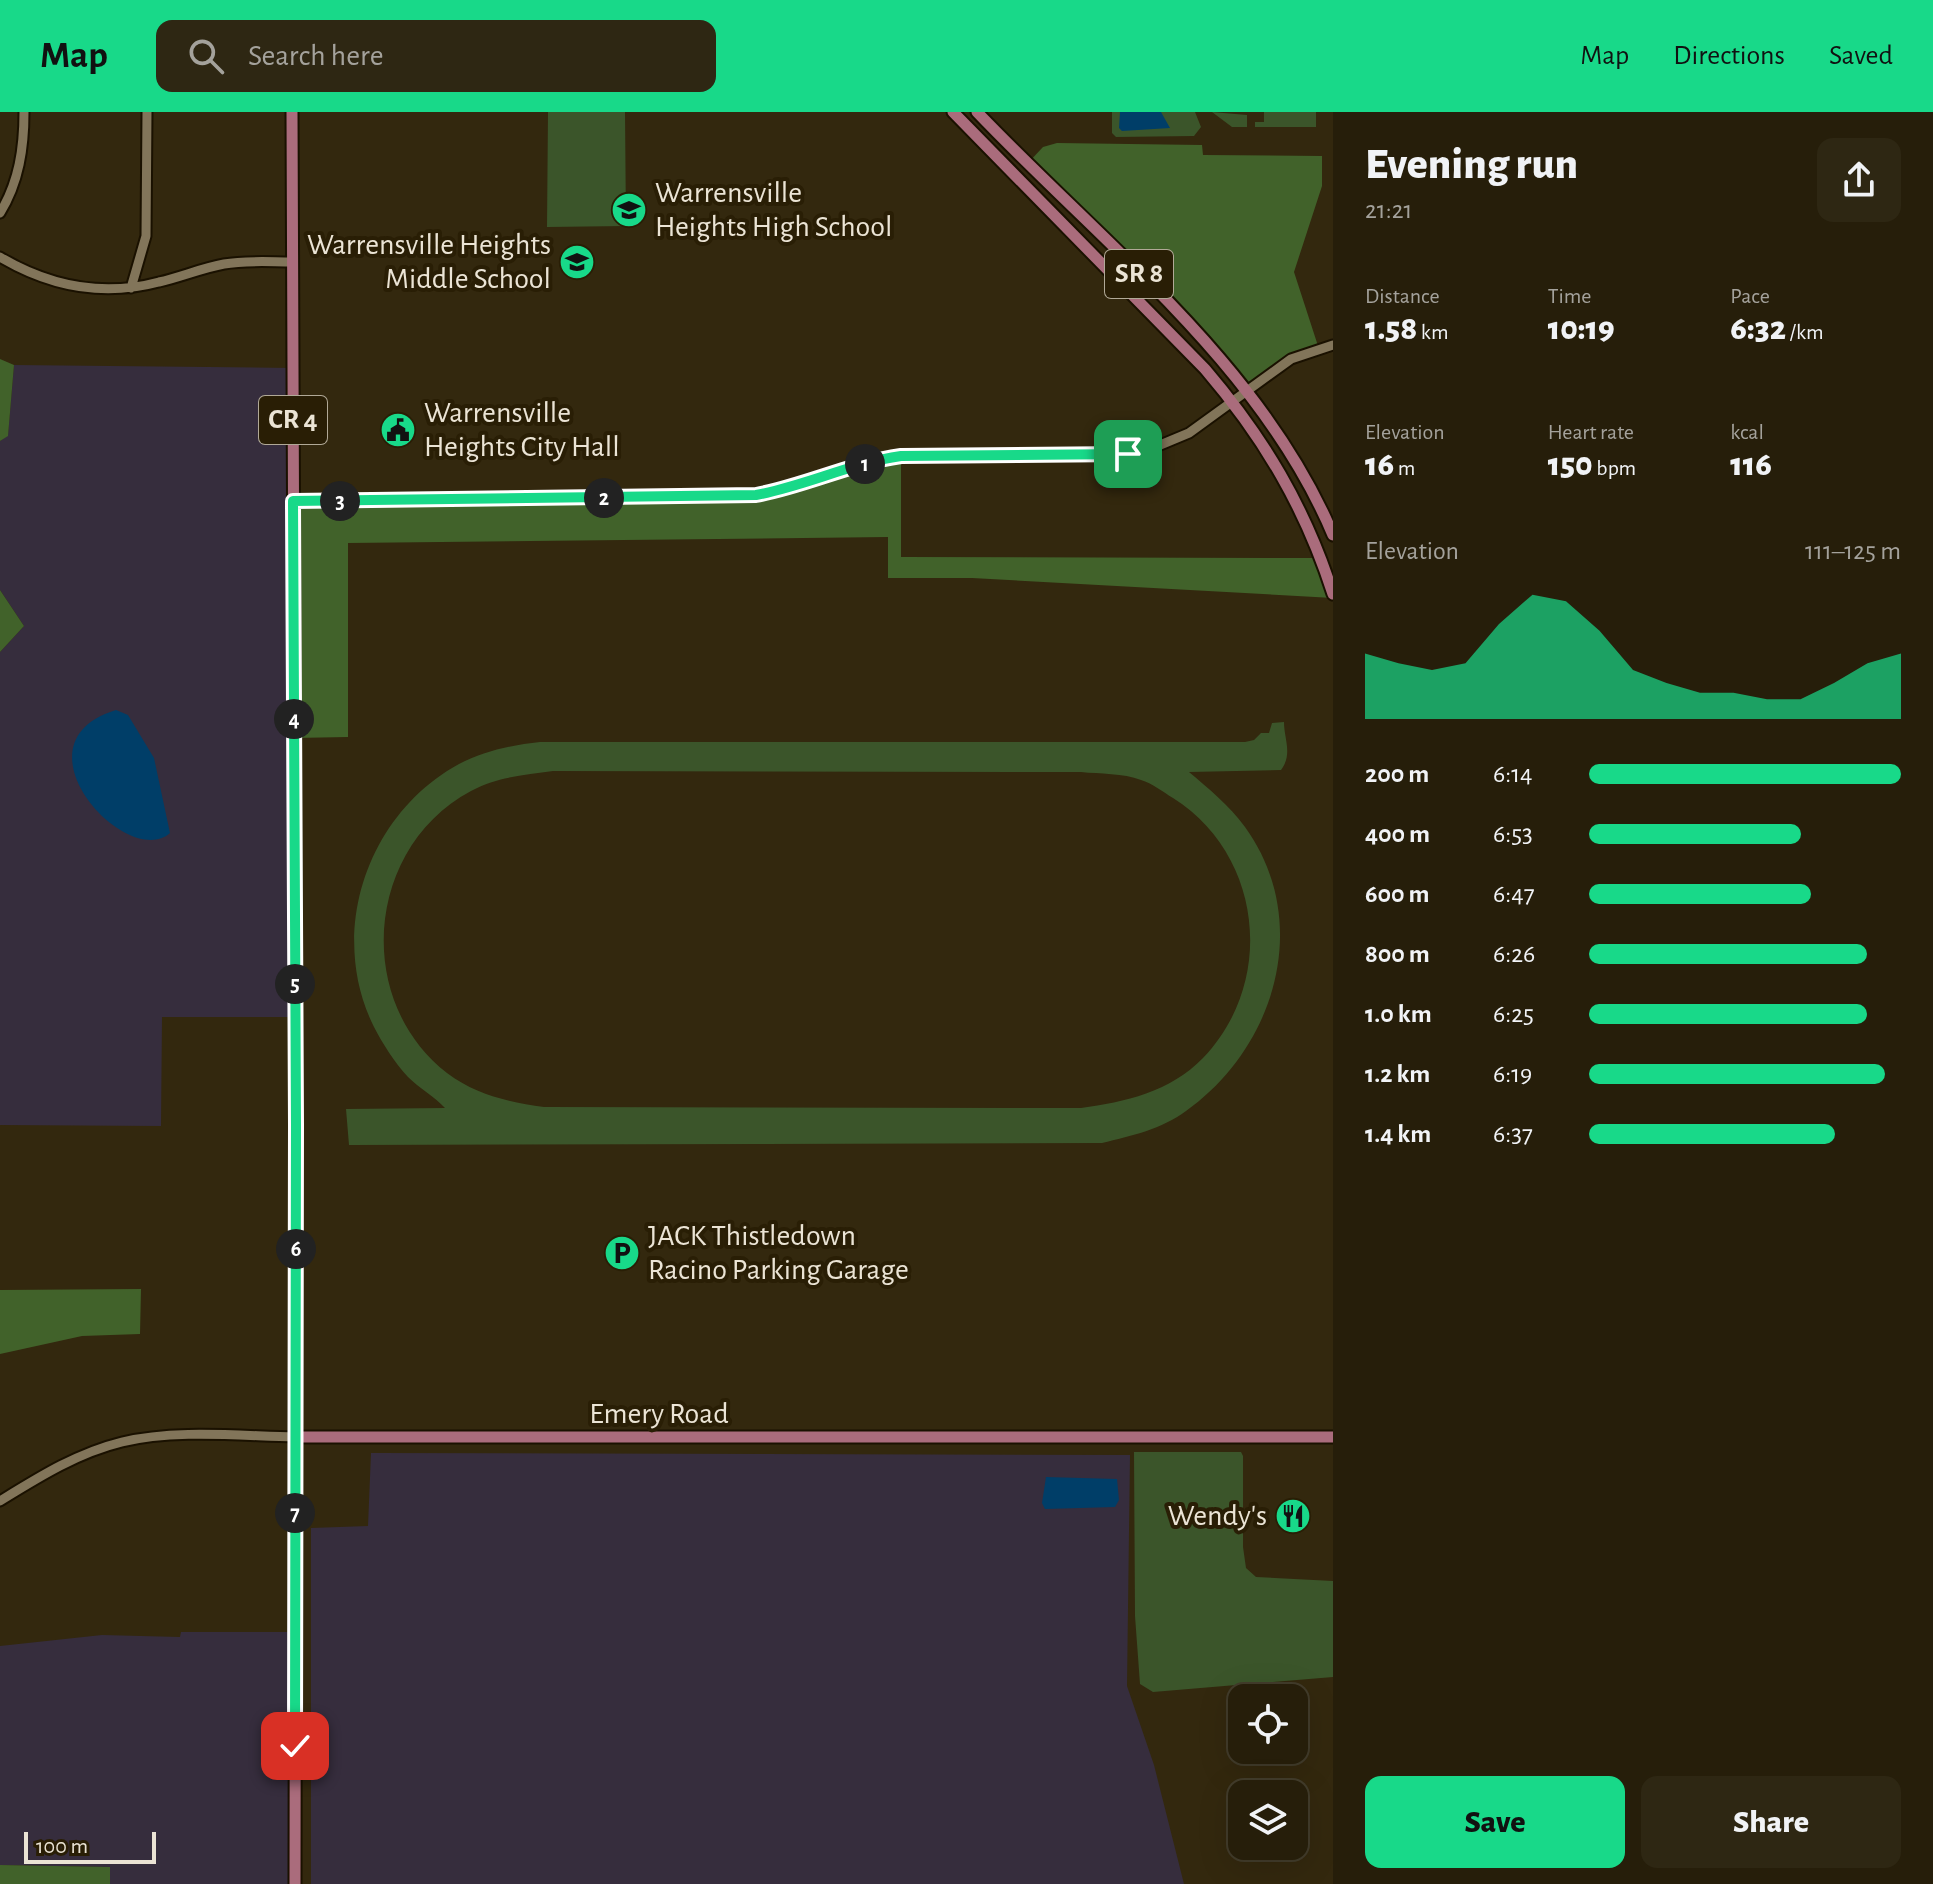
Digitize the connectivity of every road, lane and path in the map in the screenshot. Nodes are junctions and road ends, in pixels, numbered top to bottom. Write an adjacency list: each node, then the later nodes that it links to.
1 (24, 112): 6 (street)
2 (147, 112): 9 (street)
3 (292, 112): 8 (main road, CR 4)
4 (953, 112): 12 (main road, SR 8)
5 (977, 112): 11 (main road, SR 8)
6 (0, 213)
7 (0, 257): 9 (street)
8 (292, 262): 9 (street); 13 (main road, CR 4)
9 (131, 288)
10 (1333, 345): 11 (street)
11 (1247, 389): 12 (street); 14 (main road, SR 8)
12 (1232, 400): 13 (street); 15 (main road, SR 8)
13 (293, 501): 16 (main road, CR 4)
14 (1333, 535)
15 (1333, 594)
16 (295, 1437): 17 (main road, Emery Road); 18 (street, Emery Road); 19 (main road, CR 4)
17 (1333, 1437)
18 (0, 1501)
19 (295, 1884)

